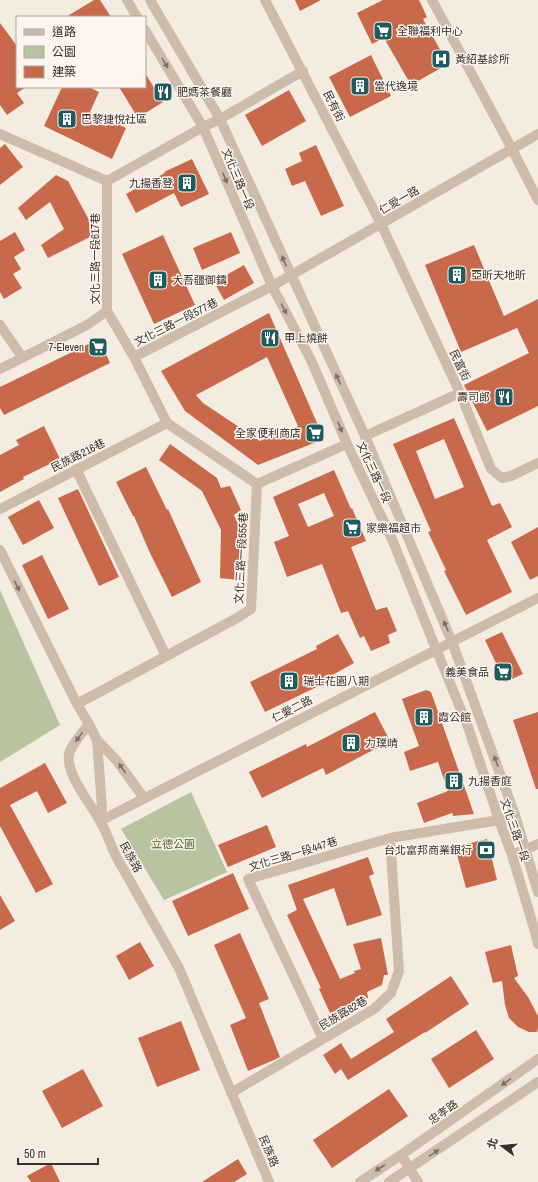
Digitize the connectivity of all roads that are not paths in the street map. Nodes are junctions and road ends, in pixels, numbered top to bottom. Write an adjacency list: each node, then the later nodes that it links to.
1 (127, 0): 5 (street)
2 (150, 0): 8 (street, 文化三路一段)
3 (265, 0): 7 (street, 民有街)
4 (432, 0): 12 (street)
5 (136, 16)
6 (146, 32): 9 (street, 文化三路一段, one-way to 9)
7 (302, 71): 8 (street); 15 (street, 民有街)
8 (220, 119): 9 (street); 16 (street, 文化三路一段, one-way to 8)
9 (203, 127): 13 (street); 17 (street, 文化三路一段, one-way to 17)
10 (0, 134): 13 (street)
11 (538, 134): 12 (street, 仁愛一路)
12 (512, 149): 14 (street); 15 (street, 仁愛一路)
13 (107, 182): 18 (street, 文化三路一段617巷)
14 (538, 200)
15 (381, 224): 16 (street, 仁愛一路); 23 (street, 民富街)
16 (290, 275): 17 (street, 仁愛一路); 25 (street, 文化三路一段, one-way to 16)
17 (272, 286): 21 (street, 文化三路一段577巷); 26 (street, 文化三路一段, one-way to 26)
18 (107, 311): 20 (street, 文化三路一段617巷); 21 (street)
19 (0, 325): 20 (street)
20 (22, 357): 22 (street, 文化三路一段617巷)
21 (134, 357): 24 (street)
22 (0, 369)
23 (460, 394): 25 (street); 27 (street, 民富街)
24 (167, 424): 28 (street, 民族路216巷); 29 (street)
25 (364, 436): 34 (street, 文化三路一段, one-way to 25)
26 (347, 444): 29 (street); 35 (street, 文化三路一段)
27 (538, 463)
28 (76, 470): 30 (street, 民族路216巷); 36 (street)
29 (257, 484): 36 (street, 文化三路一段555巷)
30 (0, 508)
31 (0, 550): 32 (street)
32 (3, 566): 37 (street, one-way to 37)
33 (538, 598): 34 (street, 仁愛二路)
34 (452, 642): 35 (street, 仁愛二路); 41 (street, 文化三路一段, one-way to 34)
35 (436, 649): 40 (street, 仁愛二路); 42 (street, 文化三路一段)
36 (166, 656): 37 (street, 文化三路一段555巷)
37 (76, 704): 38 (street)
38 (89, 724): 39 (street); 43 (street, 民族路, one-way to 43)
39 (97, 740): 40 (street, one-way to 39); 43 (street)
40 (144, 798): 43 (street, 仁愛二路)
41 (515, 815): 42 (street, 文化三路一段447巷); 46 (street, 文化三路一段)
42 (499, 820): 44 (street, 文化三路一段447巷); 47 (street, 文化三路一段)
43 (100, 821): 53 (street, 民族路)
44 (390, 838): 50 (street, 民族路82巷); 50 (street, 文化三路一段447巷)
45 (538, 844): 46 (street)
46 (526, 850): 47 (street); 48 (street, 文化三路一段)
47 (512, 855): 49 (street, 文化三路一段)
48 (538, 892)
49 (538, 944)
50 (323, 1039): 53 (street, 民族路82巷)
51 (538, 1060): 54 (street, 忠孝路, one-way to 54)
52 (538, 1082): 55 (street, one-way to 52)
53 (231, 1093): 56 (street, 民族路)
54 (401, 1155): 55 (street); 57 (street, 忠孝路, one-way to 57)
55 (410, 1169): 58 (street); 59 (street)
56 (269, 1182)
57 (360, 1182)
58 (390, 1182)
59 (418, 1182)

